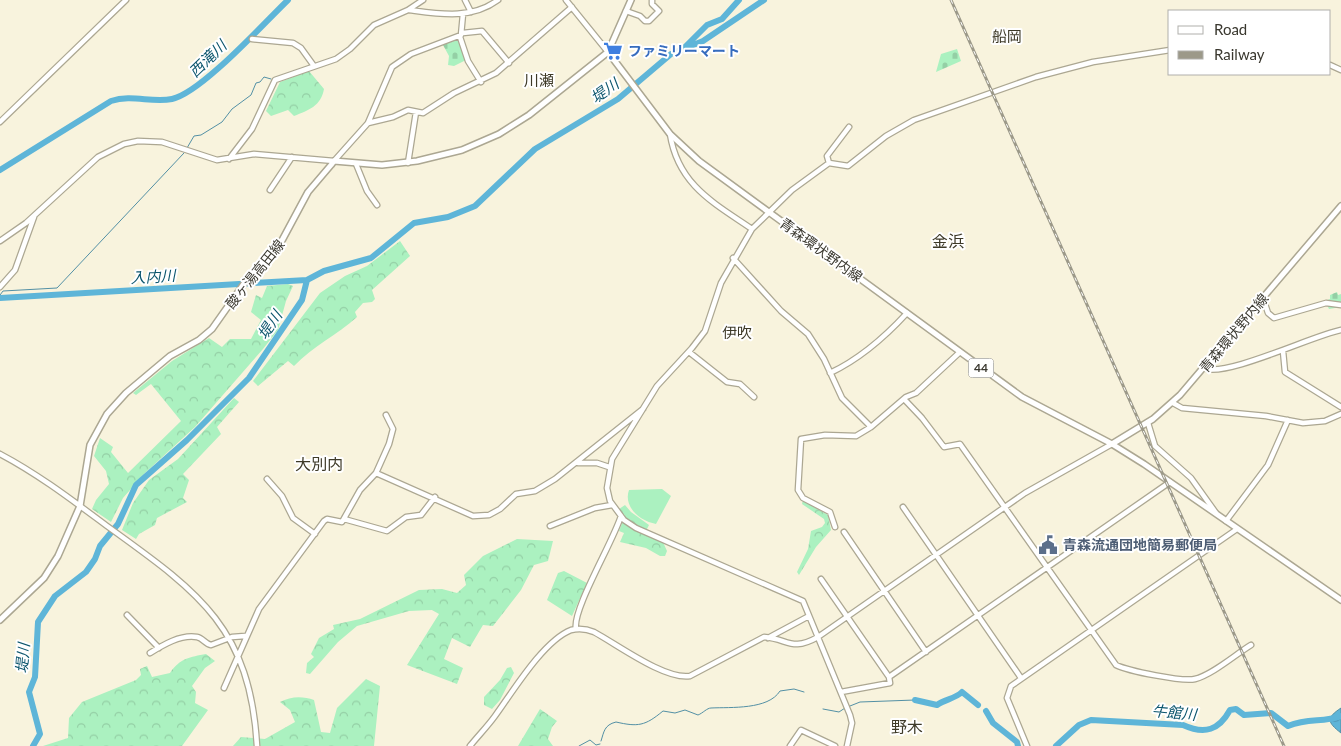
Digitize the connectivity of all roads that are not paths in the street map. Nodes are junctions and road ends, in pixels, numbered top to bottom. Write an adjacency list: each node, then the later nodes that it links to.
1 (126, 0): 21 (street)
2 (423, 0): 9 (street)
3 (465, 0): 11 (street)
4 (498, 0): 11 (street)
5 (566, 0): 8 (street)
6 (631, 0): 10 (main road)
7 (652, 0): 10 (street)
8 (572, 7): 16 (street); 17 (street)
9 (408, 10): 12 (street); 18 (street)
10 (626, 11): 16 (main road)
11 (471, 12): 12 (street)
12 (463, 14): 13 (street)
13 (461, 35): 17 (street); 19 (street); 22 (street)
14 (252, 39): 18 (street)
15 (1168, 50): 29 (street)
16 (608, 52): 24 (main road, 青森環状野内線 / 44); 28 (main road)
17 (509, 63): 19 (street)
18 (314, 66): 26 (street)
19 (482, 82): 20 (street)
20 (416, 112): 22 (street); 28 (street)
21 (0, 122)
22 (368, 123): 27 (street)
23 (848, 127): 29 (street)
24 (670, 134): 34 (main road, 青森環状野内線 / 44); 36 (street)
25 (292, 156): 26 (street); 27 (street); 31 (street)
26 (229, 158): 35 (street)
27 (334, 161): 30 (main road); 68 (main road, 酸ヶ湯高田線)
28 (408, 163): 30 (main road)
29 (829, 163): 34 (street)
30 (356, 164): 32 (street)
31 (270, 190)
32 (377, 205)
33 (1341, 206): 40 (main road, 青森環状野内線)
34 (769, 212): 36 (street); 42 (main road, 青森環状野内線 / 44)
35 (35, 216): 37 (street); 39 (street)
36 (752, 229): 38 (street)
37 (0, 241)
38 (733, 258): 45 (street); 48 (street)
39 (0, 287)
40 (1263, 298): 41 (street); 47 (main road, 青森環状野内線)
41 (1341, 304)
42 (907, 313): 46 (main road, 青森環状野内線 / 44); 48 (street)
43 (1341, 330): 44 (street)
44 (1283, 351): 47 (street); 52 (street)
45 (689, 352): 49 (street); 53 (street)
46 (960, 352): 50 (street); 59 (main road, 青森環状野内線 / 44)
47 (1204, 368): 51 (main road, 青森環状野内線)
48 (830, 373): 58 (street)
49 (754, 397)
50 (904, 399): 58 (street); 69 (street)
51 (1173, 403): 56 (street); 57 (main road, 青森環状野内線)
52 (1341, 407)
53 (642, 409): 61 (street); 62 (street)
54 (1341, 414): 56 (street)
55 (386, 415): 63 (street)
56 (1288, 420): 74 (street)
57 (1148, 423): 59 (main road, 青森環状野内線); 71 (street)
58 (870, 427): 76 (street)
59 (1112, 444): 65 (main road, 青森環状野内線 / 44); 69 (street)
60 (0, 454): 68 (street)
61 (578, 463): 62 (street); 66 (street)
62 (609, 467): 67 (street)
63 (376, 474): 66 (street); 73 (street)
64 (267, 479): 79 (street)
65 (1170, 482): 71 (main road, 青森環状野内線 / 44); 81 (street)
66 (435, 497): 73 (street)
67 (612, 505): 72 (street); 75 (street)
68 (80, 506): 89 (main road, 酸ヶ湯高田線); 94 (street)
69 (1004, 507): 80 (street); 81 (street)
70 (903, 508): 80 (street)
71 (1216, 514): 74 (main road, 青森環状野内線 / 44)
72 (621, 516): 87 (street); 90 (street)
73 (344, 519): 79 (street)
74 (1226, 521): 77 (main road, 青森環状野内線 / 44)
75 (550, 526)
76 (835, 527)
77 (1237, 529): 84 (main road, 青森環状野内線 / 44); 91 (street)
78 (844, 532): 83 (street)
79 (316, 534): 92 (street)
80 (936, 555): 83 (street); 86 (street)
81 (1046, 568): 86 (street); 91 (street)
82 (820, 579): 88 (street)
83 (884, 591): 88 (street); 98 (street)
84 (1341, 600)
85 (127, 615): 97 (street)
86 (978, 615): 98 (street); 102 (street)
87 (809, 616): 93 (street); 95 (street)
88 (846, 617): 93 (street); 101 (street)
89 (0, 620)
90 (576, 629): 95 (street); 106 (street)
91 (1090, 631): 96 (street); 102 (street)
92 (245, 636): 94 (street); 100 (street)
93 (818, 637): 95 (street); 104 (street)
94 (229, 638): 97 (street); 100 (street)
95 (768, 638)
96 (1251, 644)
97 (159, 648): 99 (street)
98 (926, 652): 101 (street)
99 (150, 653)
100 (237, 655): 103 (street); 105 (street)
101 (889, 677): 104 (street)
102 (1022, 678): 110 (street)
103 (224, 688)
104 (841, 692): 109 (street)
105 (257, 746)
106 (470, 746)
107 (790, 746): 108 (street)
108 (835, 746)
109 (847, 746)
110 (1027, 746)

